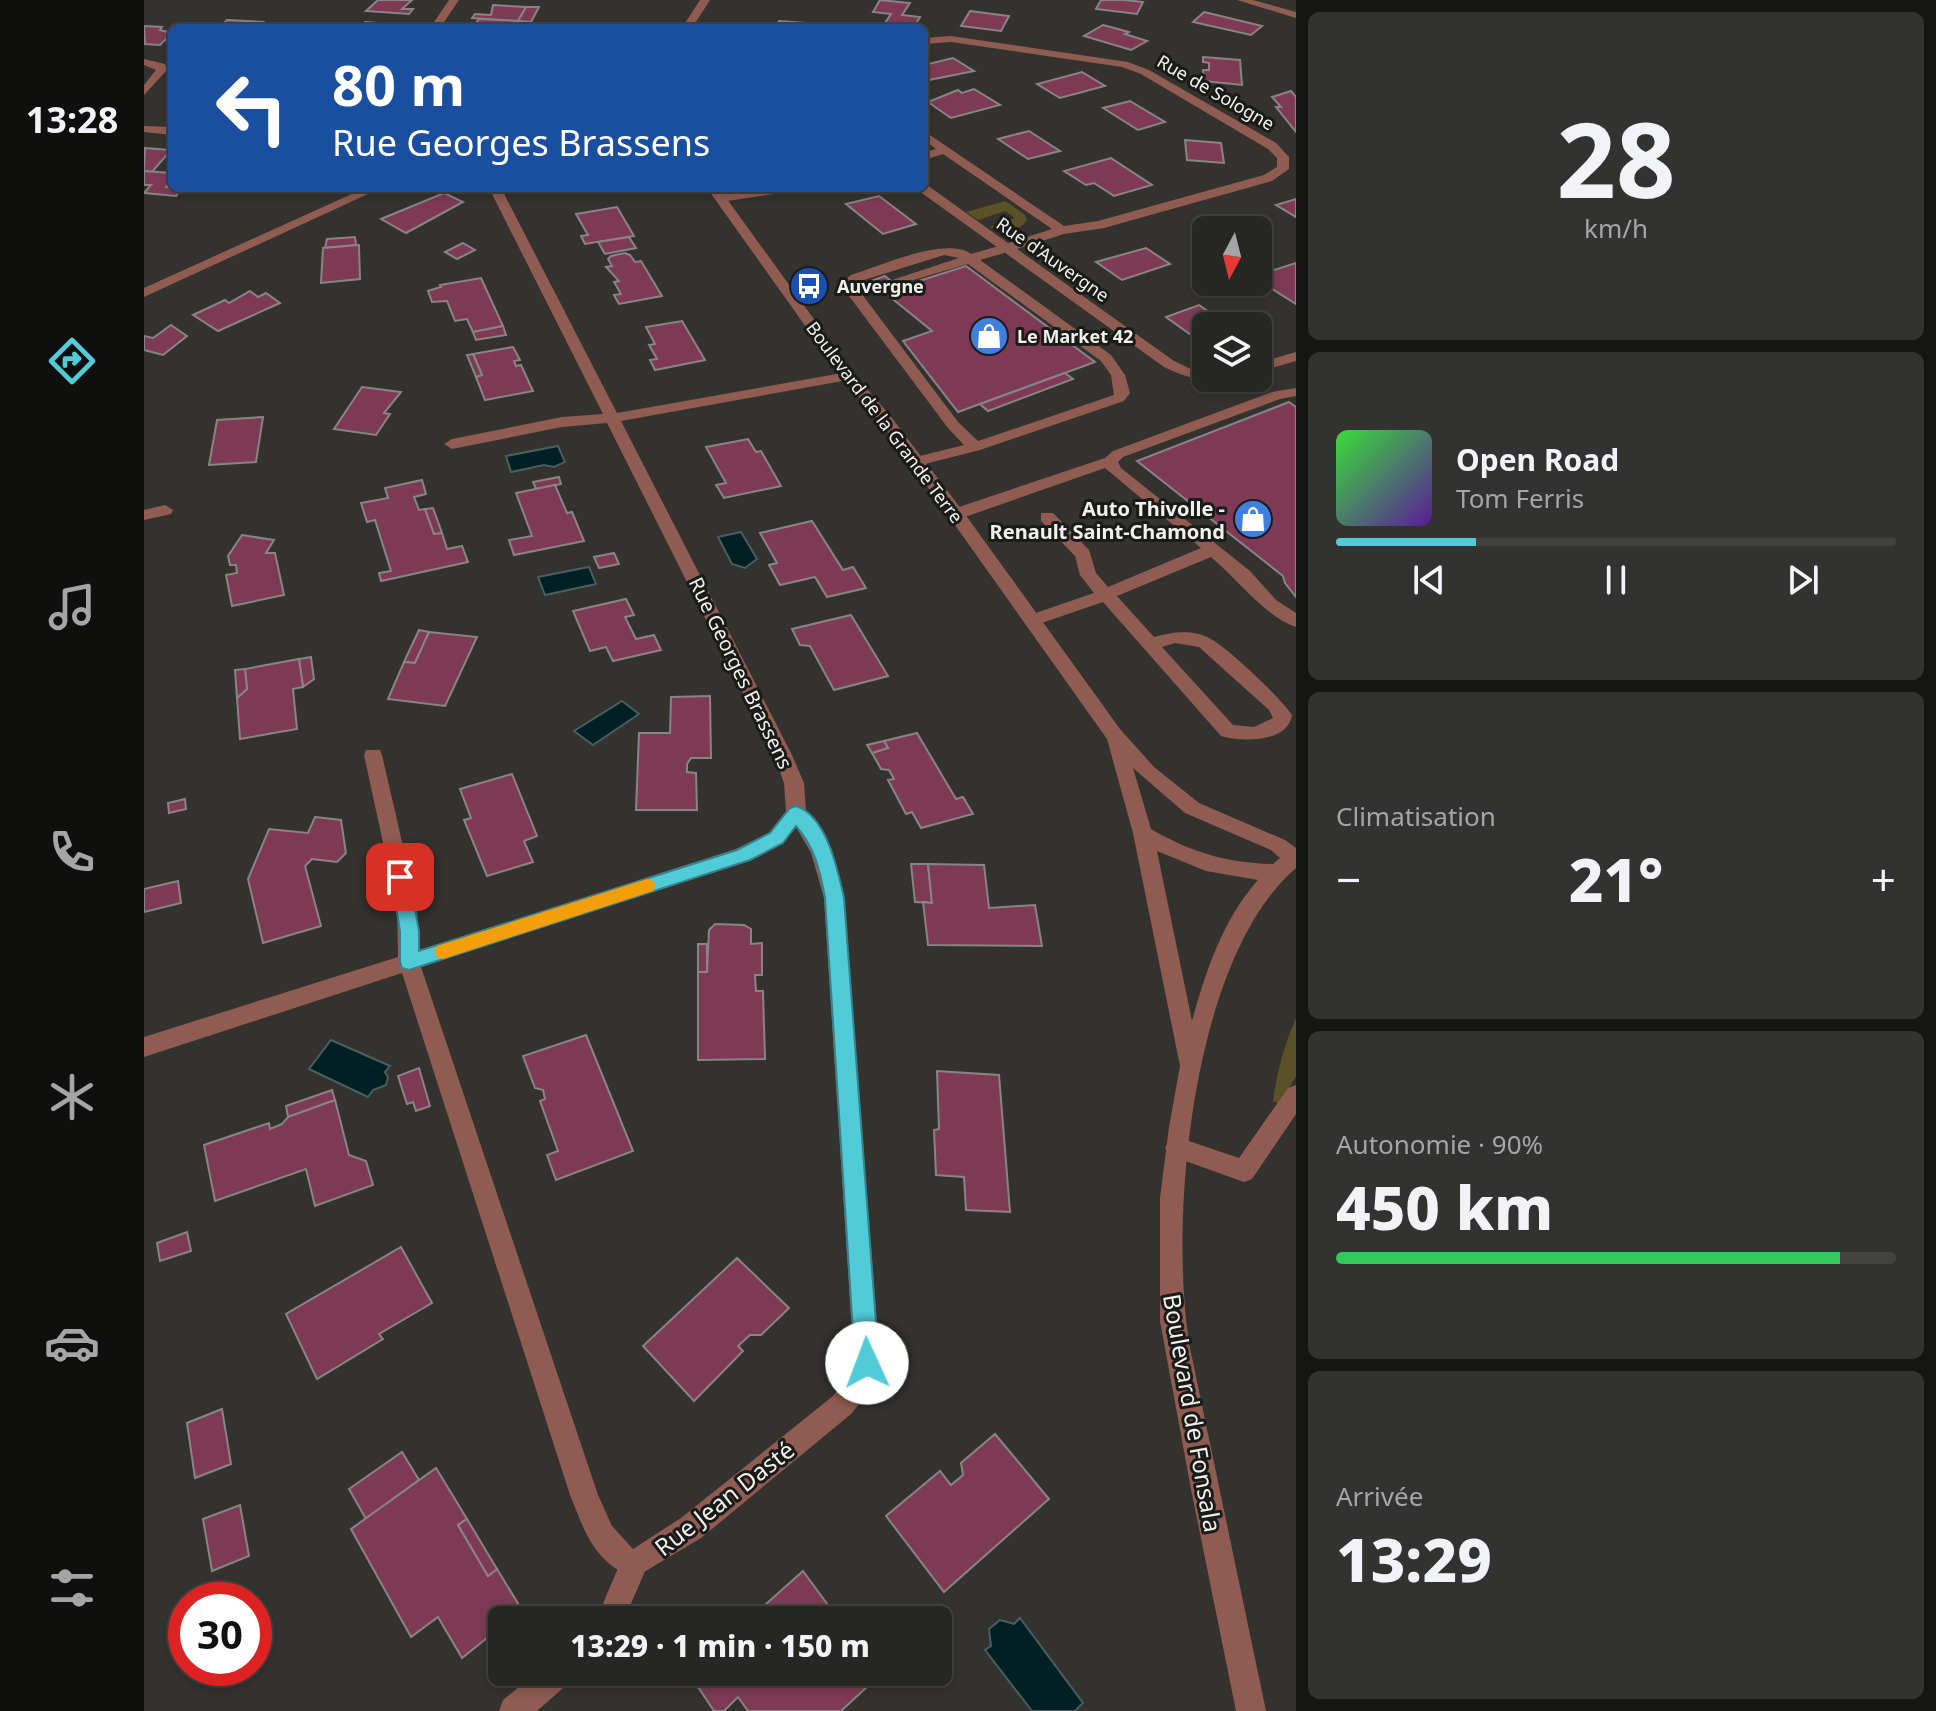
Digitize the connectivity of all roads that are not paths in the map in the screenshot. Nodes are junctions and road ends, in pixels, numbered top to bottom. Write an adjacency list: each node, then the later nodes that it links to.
1 (454, 0): 5 (street)
2 (705, 0): 6 (street)
3 (1242, 0): 4 (street)
4 (1295, 13)
5 (438, 24)
6 (690, 24)
7 (928, 41): 19 (street, Rue de Sologne)
8 (144, 62): 9 (street)
9 (144, 92)
10 (144, 129): 11 (street)
11 (168, 131)
12 (928, 138): 13 (street)
13 (945, 150): 14 (street); 19 (street)
14 (928, 155)
15 (366, 192): 23 (street)
16 (497, 192): 29 (street, Rue Georges Brassens)
17 (928, 192): 20 (street, Rue d'Auvergne)
18 (717, 193): 27 (street, Boulevard de la Grande Terre)
19 (1062, 230): 20 (street, Rue de Sologne)
20 (1006, 248): 21 (street, Rue de Sologne); 26 (street, Rue d'Auvergne)
21 (969, 258): 22 (street, Rue de Sologne); 31 (street); 31 (street)
22 (896, 281)
23 (144, 293)
24 (1296, 356): 25 (street)
25 (1272, 364)
26 (1192, 373)
27 (848, 376): 29 (street); 32 (street, Boulevard de la Grande Terre)
28 (1296, 392): 33 (street)
29 (614, 418): 30 (street); 45 (street, Rue Georges Brassens)
30 (452, 444)
31 (975, 447): 32 (street)
32 (917, 461): 35 (street, Boulevard de la Grande Terre)
33 (1110, 461): 35 (street); 38 (street)
34 (165, 510): 36 (street)
35 (956, 514): 40 (street, Boulevard de la Grande Terre)
36 (144, 515)
37 (1047, 517): 39 (street)
38 (1212, 550): 39 (street); 41 (street)
39 (1105, 595): 40 (street); 42 (street)
40 (1033, 620): 43 (street, Boulevard de la Grande Terre)
41 (1296, 621)
42 (1151, 644): 42 (street)
43 (1113, 734): 46 (street, Boulevard de la Grande Terre); 47 (street, Boulevard de la Grande Terre)
44 (373, 755): 49 (street)
45 (796, 813): 49 (street); 54 (street, Rue Jean Dasté)
46 (1143, 833): 48 (street); 51 (street, Boulevard de la Grande Terre)
47 (1294, 857): 48 (street, Boulevard de Fonsala)
48 (1276, 872): 51 (street, Boulevard de Fonsala)
49 (409, 962): 50 (street); 54 (street, Rue Jean Dasté)
50 (144, 1047)
51 (1190, 1066): 53 (street, Boulevard de Fonsala)
52 (1296, 1095): 53 (street)
53 (1177, 1148): 58 (street, Boulevard de Fonsala)
54 (634, 1564): 55 (street)
55 (616, 1606)
56 (543, 1686): 57 (street)
57 (514, 1711)
58 (1251, 1711)

